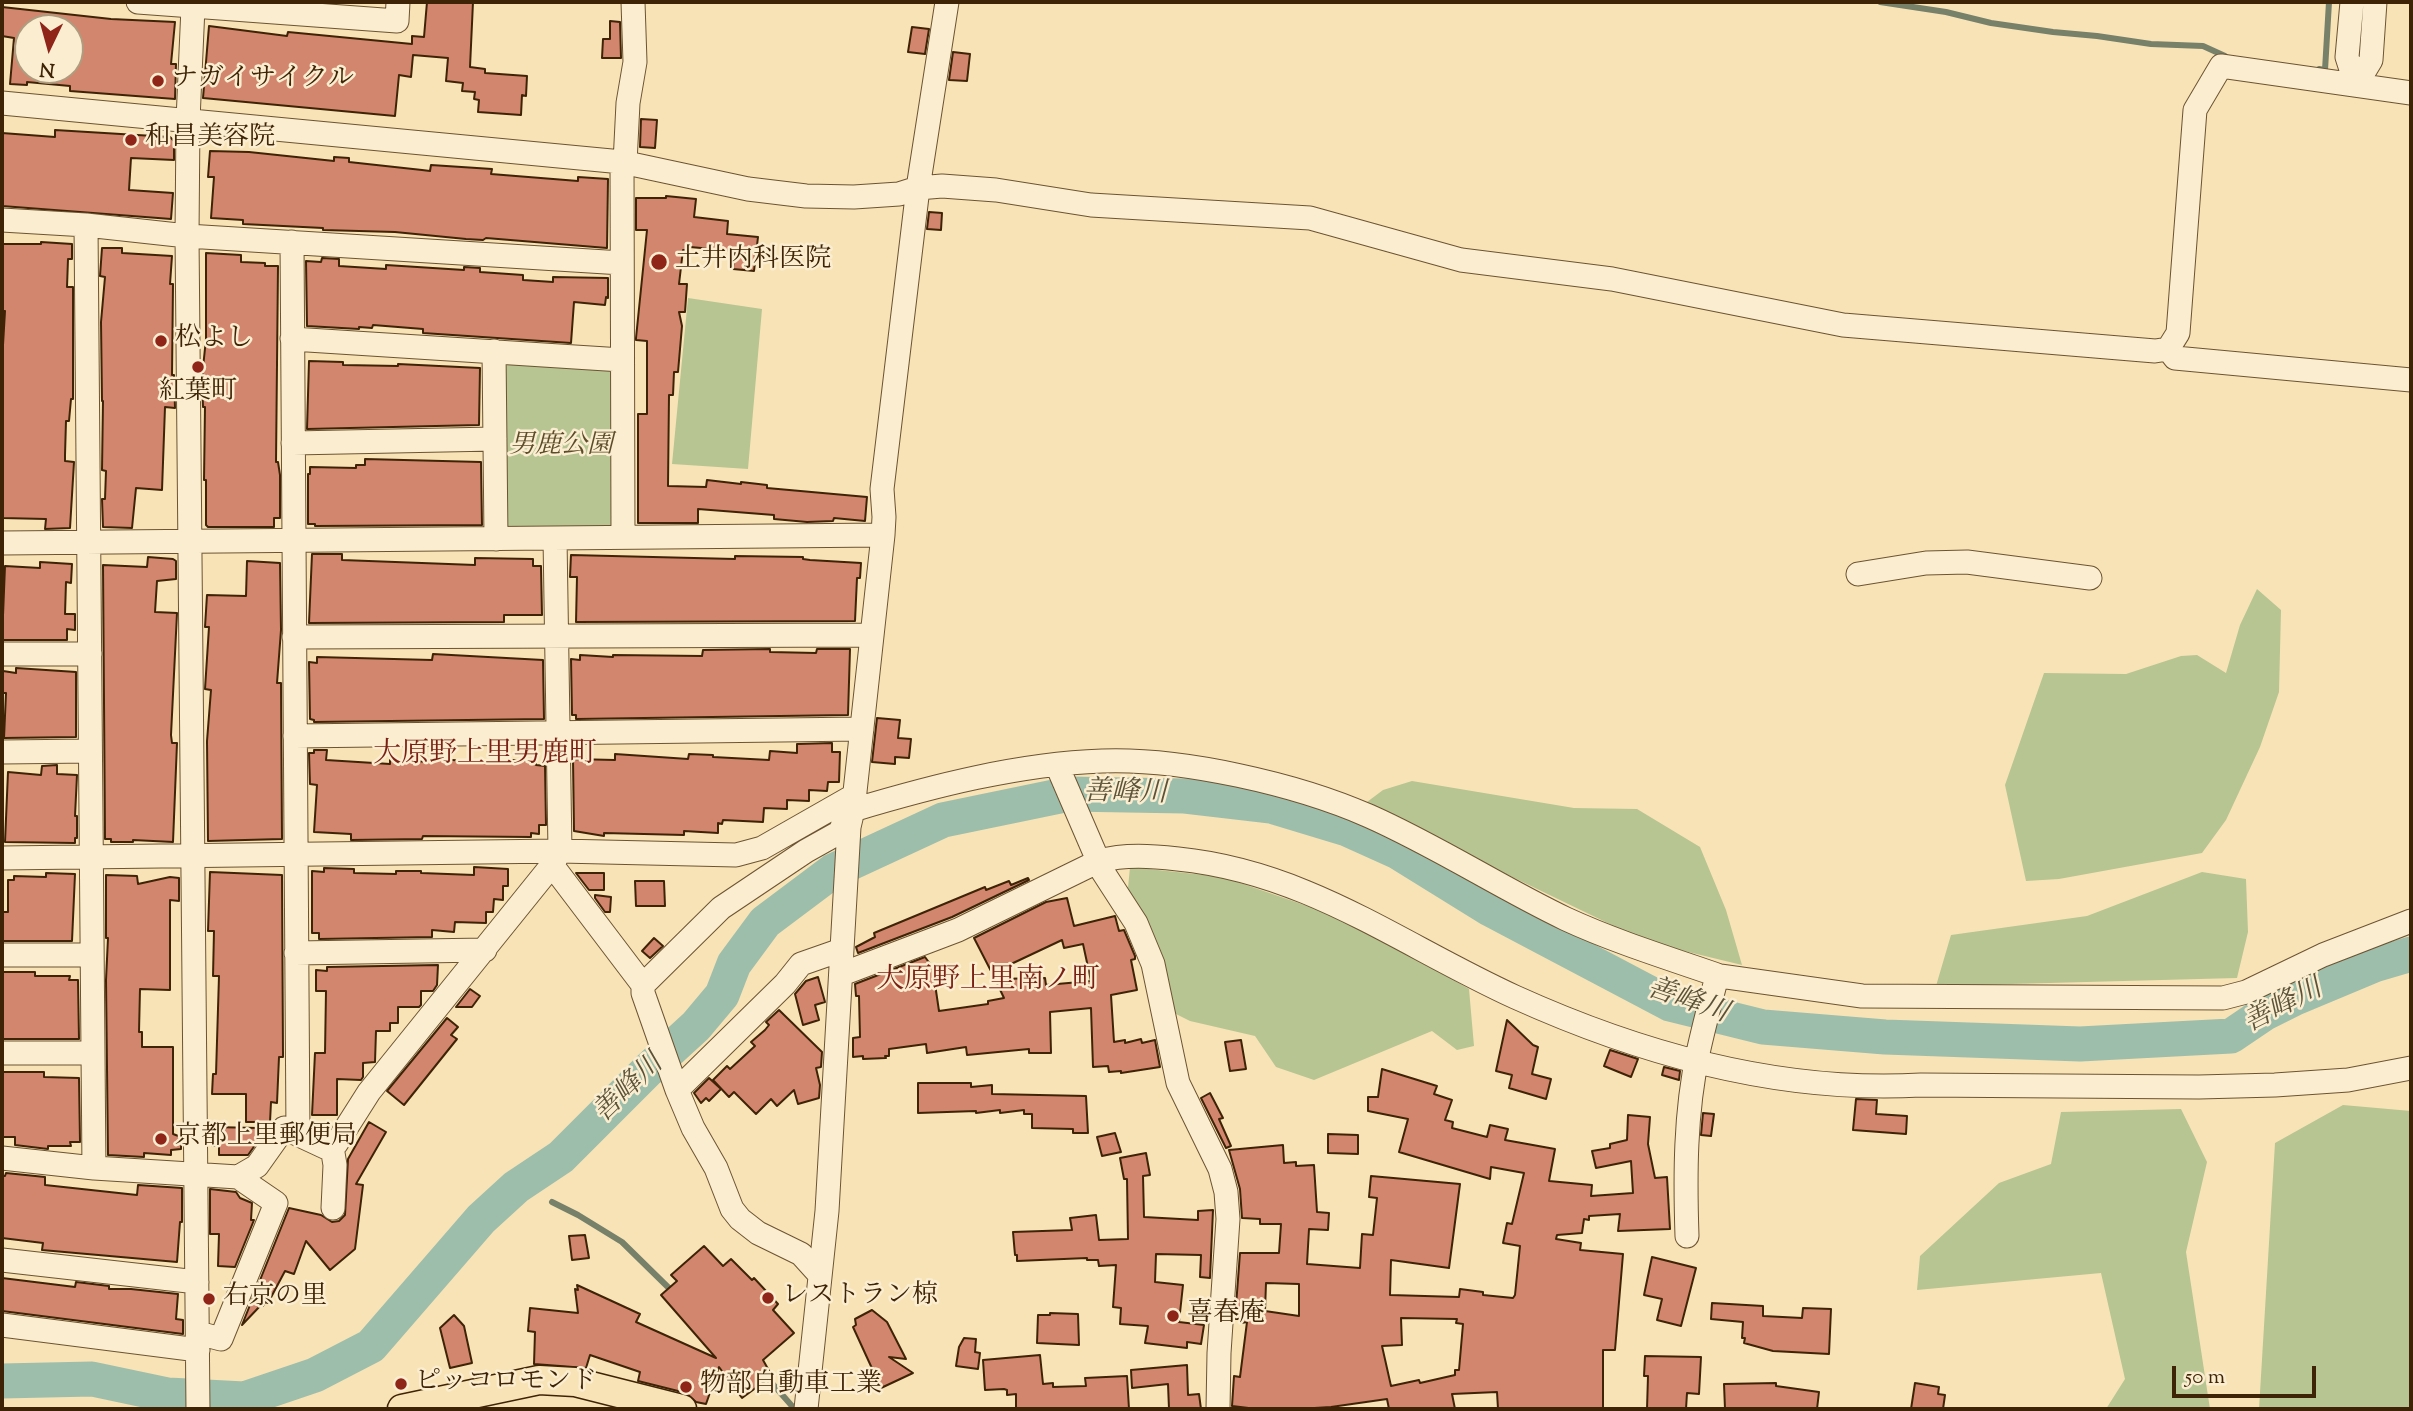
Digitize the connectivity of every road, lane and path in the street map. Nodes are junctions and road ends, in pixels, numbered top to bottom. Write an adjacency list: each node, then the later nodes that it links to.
1 (138, 2): 7 (street)
2 (398, 2): 8 (street)
3 (633, 2): 13 (street)
4 (947, 2): 14 (street)
5 (2352, 2): 9 (street)
6 (2375, 2): 9 (street)
7 (193, 7): 8 (street); 12 (street)
8 (274, 7)
9 (2356, 85): 10 (street); 21 (street)
10 (2411, 93)
11 (2, 103): 12 (street)
12 (188, 120): 13 (street); 17 (street)
13 (623, 162): 14 (street); 19 (street)
14 (918, 188): 21 (street); 27 (street)
15 (2, 220): 16 (street)
16 (86, 225): 17 (street); 33 (street)
17 (187, 236): 18 (street); 31 (street)
18 (292, 242): 19 (street); 20 (street)
19 (622, 263): 23 (street)
20 (292, 339): 22 (street); 26 (street)
21 (2168, 349): 24 (street)
22 (495, 351): 23 (street); 25 (street)
23 (622, 360): 28 (street)
24 (2411, 380)
25 (495, 439): 26 (street); 30 (street)
26 (293, 443): 32 (street)
27 (883, 535): 28 (street); 37 (street)
28 (623, 537): 29 (street)
29 (555, 538): 30 (street); 38 (street)
30 (496, 539): 32 (street)
31 (190, 541): 32 (street); 33 (street); 50 (street)
32 (293, 541): 39 (street)
33 (89, 542): 34 (street); 41 (street)
34 (2, 543)
35 (1858, 574): 36 (street)
36 (2090, 578)
37 (872, 635): 38 (street); 42 (street)
38 (556, 636): 39 (street); 43 (street)
39 (294, 637): 44 (street)
40 (2, 654): 41 (street)
41 (90, 654): 45 (street)
42 (862, 729): 43 (street); 48 (street)
43 (558, 733): 44 (street); 54 (street)
44 (295, 736): 49 (street)
45 (90, 751): 46 (street); 52 (street)
46 (2, 752)
47 (1059, 770): 51 (street)
48 (852, 811): 54 (street); 56 (street); 62 (street); 63 (street)
49 (296, 854): 50 (street); 54 (street); 58 (street)
50 (193, 855): 52 (street); 73 (street)
51 (1098, 856): 61 (street); 66 (street); 86 (street)
52 (92, 857): 53 (street); 60 (street)
53 (2, 858)
54 (556, 858): 57 (street); 63 (street)
55 (2411, 921): 62 (street)
56 (842, 944): 61 (street); 68 (street)
57 (485, 950): 58 (street); 70 (street)
58 (296, 953): 69 (street)
59 (2, 955): 60 (street)
60 (92, 955): 64 (street)
61 (842, 974): 78 (street)
62 (1717, 980): 66 (street)
63 (643, 989): 68 (street)
64 (93, 1053): 65 (street); 72 (street)
65 (2, 1054)
66 (1697, 1057): 67 (street); 76 (street)
67 (2411, 1068)
68 (677, 1090): 78 (street)
69 (298, 1134): 70 (street); 74 (street)
70 (332, 1147): 75 (street)
71 (2, 1158): 72 (street)
72 (94, 1168): 73 (street)
73 (196, 1173): 74 (street); 79 (street)
74 (238, 1177): 81 (street)
75 (333, 1208)
76 (1687, 1236)
77 (2, 1259): 79 (street)
78 (820, 1275): 85 (street)
79 (197, 1282): 81 (street)
80 (2, 1325): 81 (street)
81 (198, 1342): 82 (street)
82 (198, 1409)
83 (402, 1409): 84 (main road)
84 (682, 1409)
85 (806, 1409)
86 (1218, 1409)

